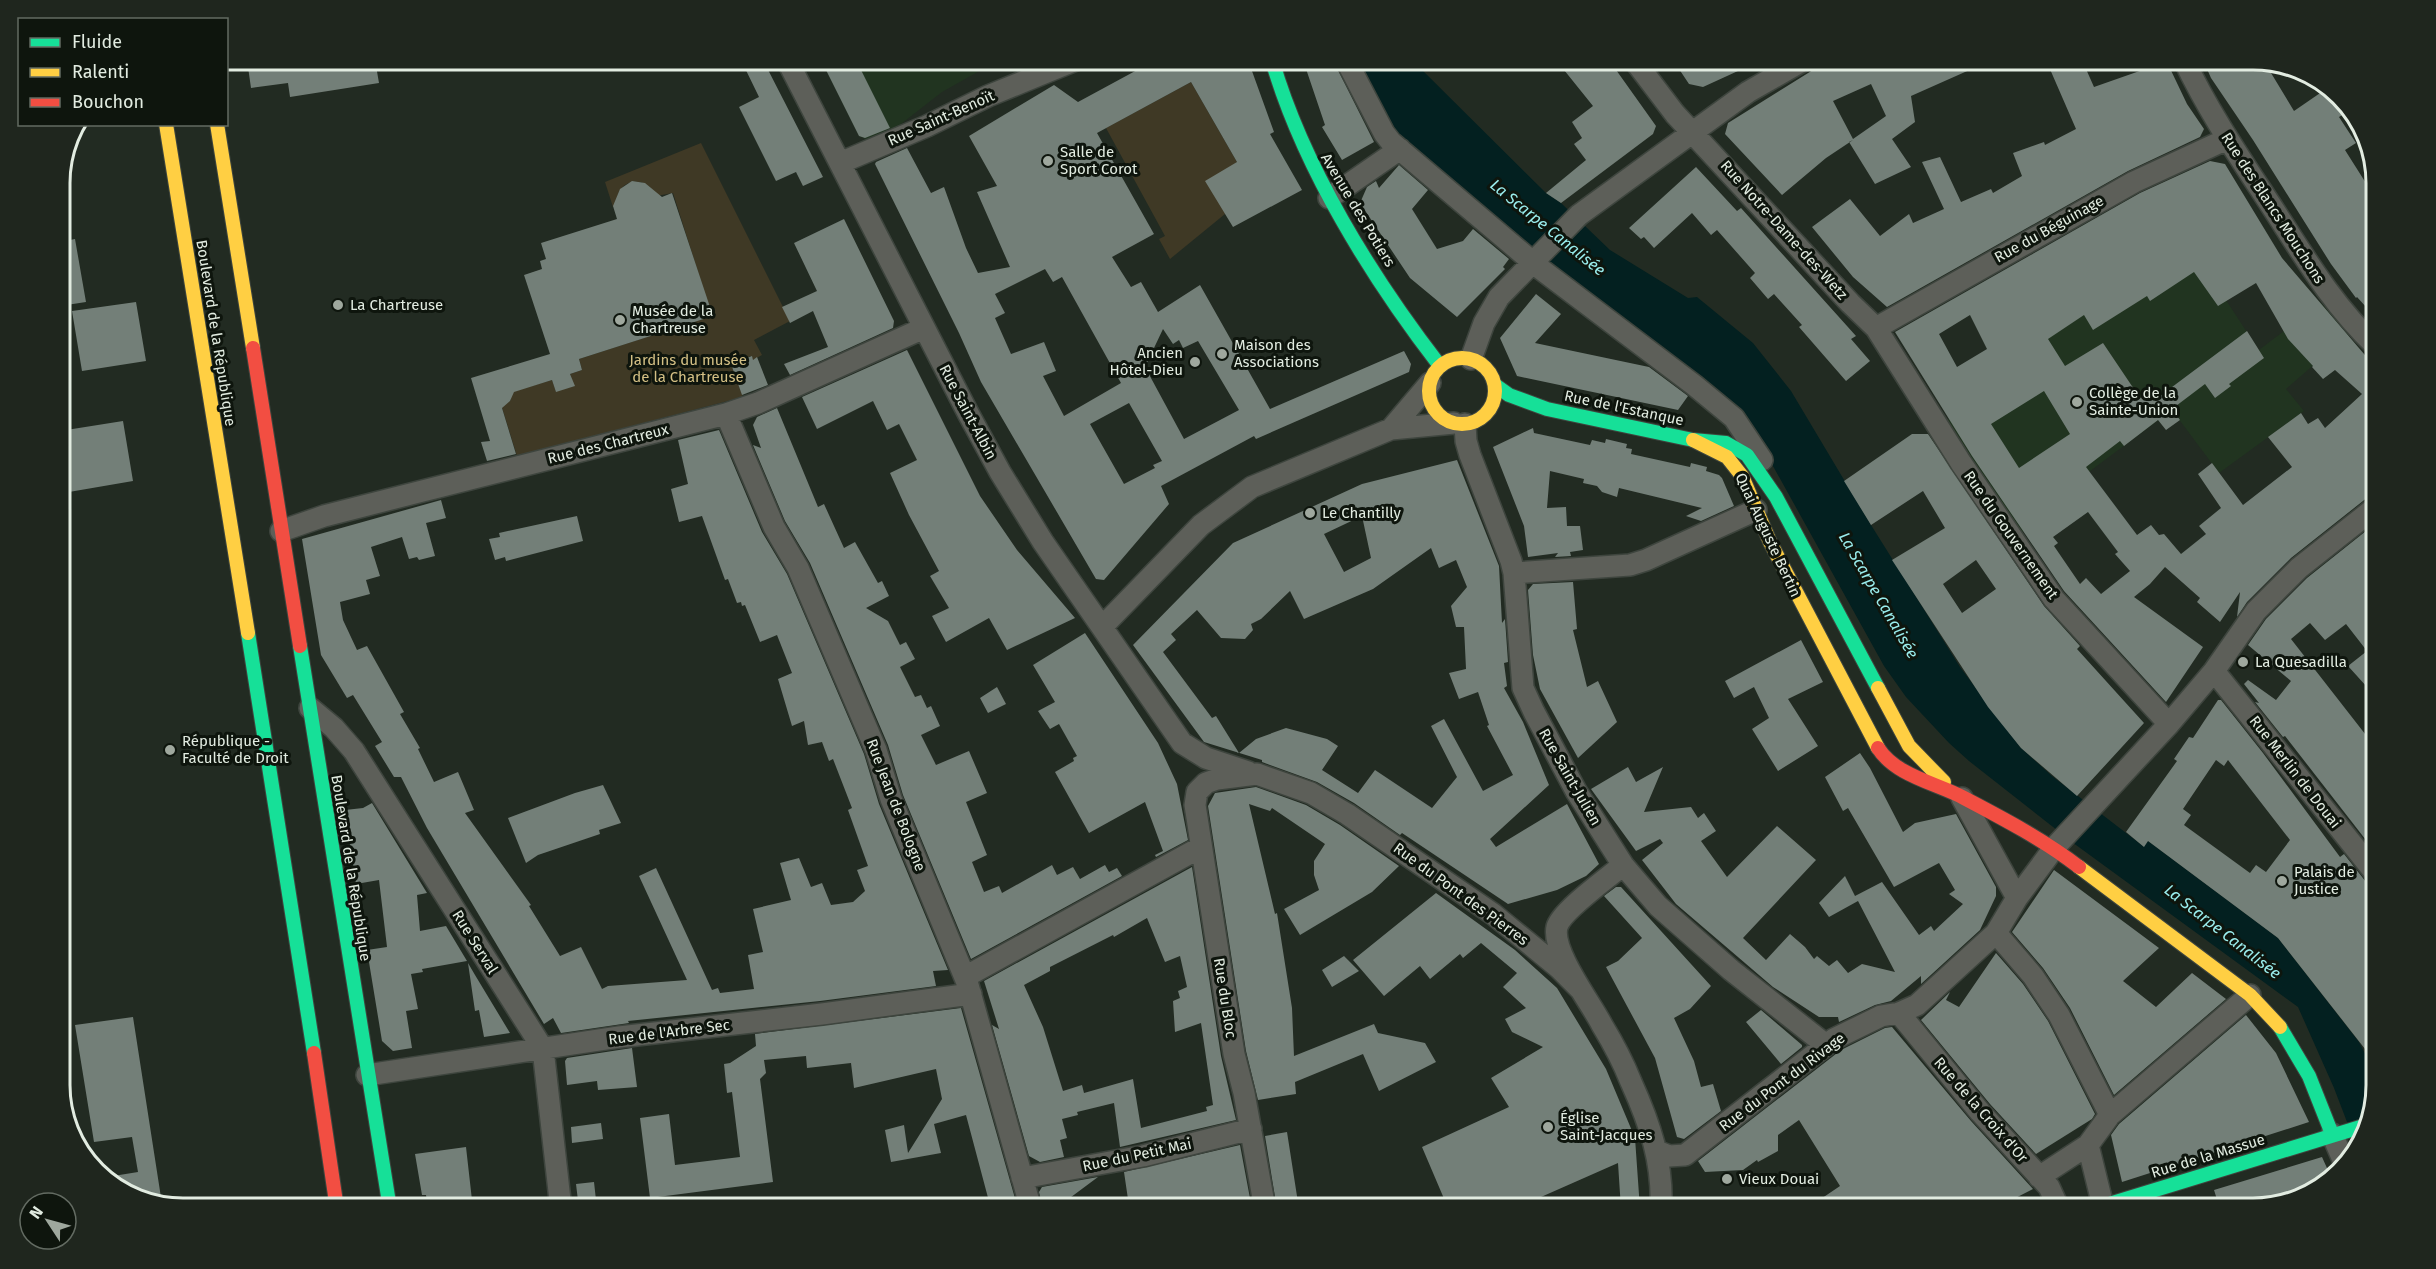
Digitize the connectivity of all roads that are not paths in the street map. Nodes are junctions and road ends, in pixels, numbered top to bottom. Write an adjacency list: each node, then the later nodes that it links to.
1 (1275, 70): 14 (street, Avenue des Potiers)
2 (1352, 70): 12 (street)
3 (1642, 70): 10 (street, Rue Notre-Dame-des-Wetz)
4 (1786, 70): 10 (street)
5 (2189, 70): 11 (street, Rue des Blancs Mouchons)
6 (793, 71): 13 (street, Rue Saint-Albin)
7 (1050, 71): 13 (street, Rue Saint-Benoït)
8 (166, 126): 32 (street, Boulevard de la République)
9 (217, 126): 30 (street, Boulevard de la République)
10 (1693, 131): 15 (street); 17 (street, Rue Notre-Dame-des-Wetz)
11 (2227, 139): 17 (street, Rue du Béguinage); 18 (street, Rue des Blancs Mouchons)
12 (1400, 149): 14 (street); 15 (street)
13 (840, 163): 16 (street, Rue Saint-Albin)
14 (1329, 198): 20 (street, Avenue des Potiers)
15 (1532, 261): 19 (street); 27 (street)
16 (924, 327): 23 (street, Rue des Chartreux); 34 (street, Rue Saint-Albin)
17 (1876, 328): 37 (street, Rue du Gouvernement)
18 (2365, 334)
19 (1471, 359): 20 (street); 21 (street)
20 (1435, 375): 24 (street); 25 (street)
21 (1495, 385): 22 (street, Rue de l'Estanque); 24 (street)
22 (1548, 409): 24 (street, Rue de l'Estanque); 26 (street, Rue de l'Estanque)
23 (726, 414): 30 (street, Rue des Chartreux); 48 (street, Rue Jean de Bologne)
24 (1467, 422): 25 (street); 33 (street, Rue Saint-Julien)
25 (1391, 429): 34 (street)
26 (1693, 440): 27 (street, Quai Auguste Bertin); 28 (street, Quai Auguste Bertin)
27 (1761, 474): 41 (street, Quai Auguste Bertin)
28 (1756, 510): 33 (street); 41 (street, Quai Auguste Bertin)
29 (2365, 515): 35 (street, Rue du Pont du Rivage)
30 (276, 533): 36 (street, Boulevard de la République)
31 (252, 541): 32 (street)
32 (234, 546): 64 (street, Boulevard de la République)
33 (1514, 573): 45 (street, Rue Saint-Julien)
34 (1102, 627): 38 (street, Rue Saint-Albin)
35 (2214, 671): 37 (street, Rue du Pont du Rivage); 44 (street, Rue Merlin de Douai)
36 (310, 708): 53 (street, Rue Serval); 54 (street, Boulevard de la République)
37 (2169, 724): 42 (street, Rue du Pont du Rivage)
38 (1182, 743): 39 (street, Rue du Pont des Pierres)
39 (1257, 774): 40 (street, Rue du Pont des Pierres); 49 (street, Rue du Pont des Pierres)
40 (1201, 787): 43 (street, Rue du Bloc)
41 (1962, 797): 42 (street, Quai Auguste Bertin); 46 (street, Quai Auguste Bertin)
42 (2057, 845): 46 (street, Rue du Pont du Rivage); 50 (street, Quai Auguste Bertin)
43 (1201, 847): 48 (street); 57 (street, Rue du Bloc)
44 (2366, 861)
45 (1623, 865): 49 (street); 52 (street, Rue Saint-Julien)
46 (2017, 898): 47 (street, Rue du Pont du Rivage)
47 (1996, 933): 51 (street, Rue du Pont du Rivage); 55 (street)
48 (968, 986): 53 (street, Rue de l'Arbre Sec); 63 (street, Rue Jean de Bologne)
49 (1580, 989): 60 (street)
50 (2250, 996): 55 (street); 58 (street, Quai Auguste Bertin)
51 (1899, 1013): 52 (street, Rue du Pont du Rivage); 62 (street, Rue de la Croix d'Or)
52 (1826, 1045): 60 (street, Rue du Pont du Rivage)
53 (543, 1049): 54 (street, Rue de l'Arbre Sec); 66 (street, Rue Serval)
54 (367, 1075): 65 (street, Boulevard de la République)
55 (2110, 1115): 59 (street)
56 (2358, 1128): 58 (street, Rue de la Massue)
57 (1251, 1129): 63 (street, Rue du Petit Mai); 68 (street, Rue du Bloc)
58 (2341, 1132): 61 (street); 72 (street, Rue de la Massue)
59 (2088, 1145): 62 (street); 71 (street)
60 (1657, 1151): 69 (street)
61 (2343, 1152)
62 (2040, 1177): 70 (street, Rue de la Croix d'Or)
63 (1022, 1178): 67 (street, Rue Jean de Bologne)
64 (335, 1198)
65 (388, 1198)
66 (560, 1198)
67 (1028, 1198)
68 (1263, 1198)
69 (1660, 1198)
70 (2054, 1198)
71 (2097, 1198)
72 (2127, 1198)

